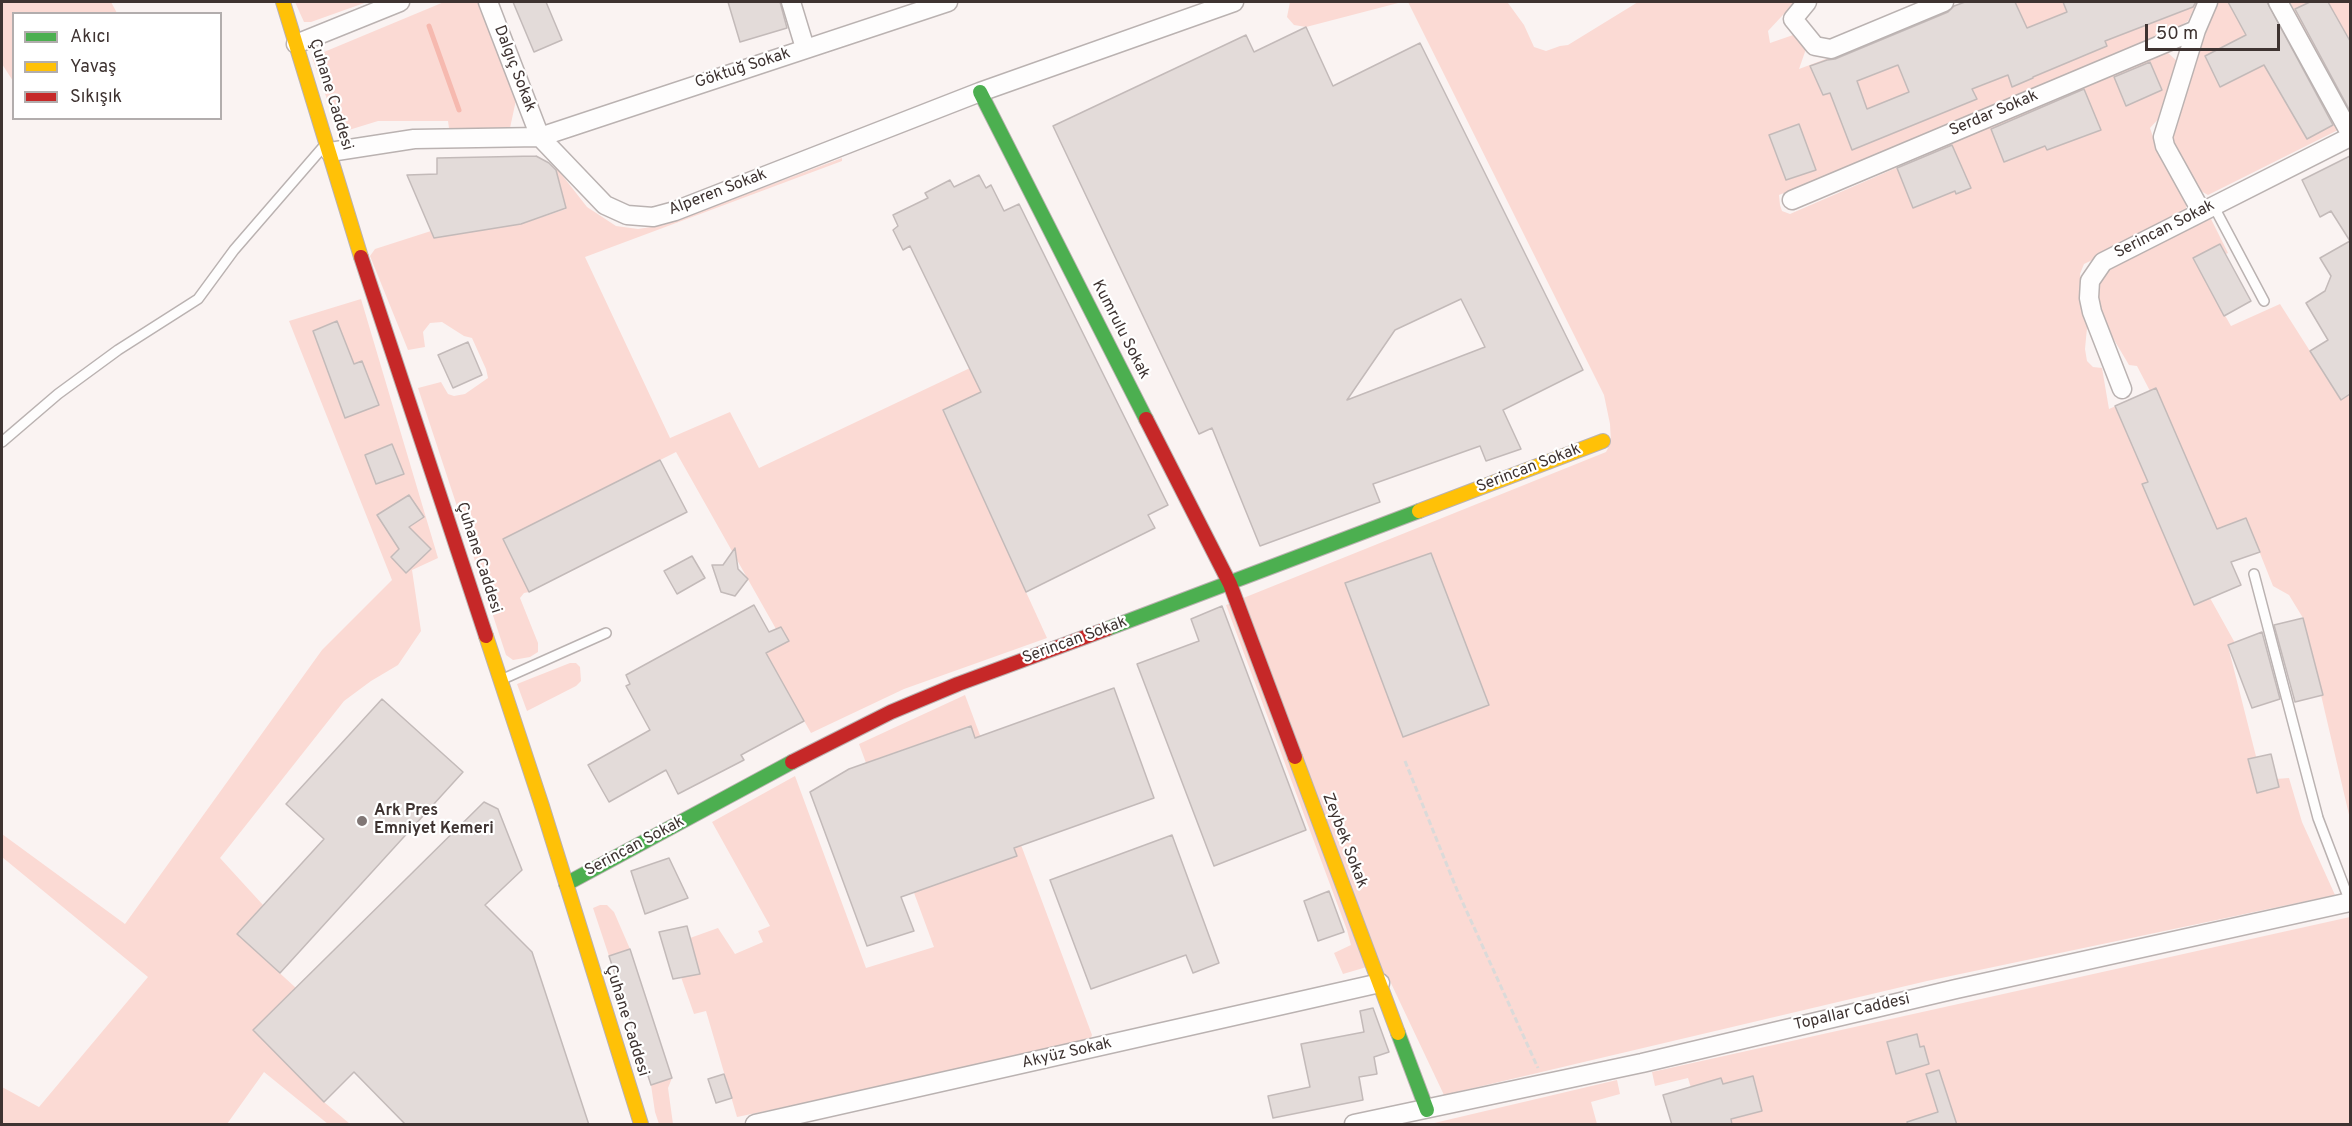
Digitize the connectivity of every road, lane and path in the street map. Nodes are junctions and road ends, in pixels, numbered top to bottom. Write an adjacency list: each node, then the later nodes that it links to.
1 (283, 2): 12 (street, Çuhane Caddesi)
2 (400, 2): 12 (street)
3 (488, 2): 16 (street, Dalgıç Sokak)
4 (791, 2): 13 (street)
5 (948, 2): 13 (street, Göktuğ Sokak)
6 (1234, 2): 14 (street, Alperen Sokak)
7 (1807, 2): 8 (street)
8 (1944, 2)
9 (2208, 2): 11 (street)
10 (2278, 2): 15 (street)
11 (2196, 30): 18 (street, Serdar Sokak); 19 (street)
12 (296, 44): 17 (street, Çuhane Caddesi)
13 (805, 48): 16 (street, Göktuğ Sokak)
14 (980, 92): 16 (street, Alperen Sokak); 25 (street, Kumrulu Sokak)
15 (2350, 135): 19 (street, Serincan Sokak)
16 (540, 137): 17 (street)
17 (329, 147): 22 (lane); 27 (street, Çuhane Caddesi)
18 (1792, 200)
19 (2207, 208): 20 (lane); 21 (street, Serincan Sokak)
20 (2264, 301)
21 (2122, 389)
22 (2, 441)
23 (1603, 441): 25 (street, Serincan Sokak)
24 (2254, 574): 30 (lane)
25 (1230, 584): 29 (street, Serincan Sokak); 31 (street, Zeybek Sokak)
26 (606, 633): 27 (lane)
27 (500, 680): 29 (street, Çuhane Caddesi)
28 (1405, 761): 32 (path)
29 (566, 884): 34 (street, Çuhane Caddesi)
30 (2350, 902): 32 (street, Topallar Caddesi)
31 (1380, 983): 33 (street, Zeybek Sokak); 35 (street, Akyüz Sokak)
32 (1545, 1084): 33 (street, Topallar Caddesi)
33 (1427, 1110): 36 (street, Topallar Caddesi)
34 (641, 1125)
35 (755, 1125)
36 (1354, 1125)

